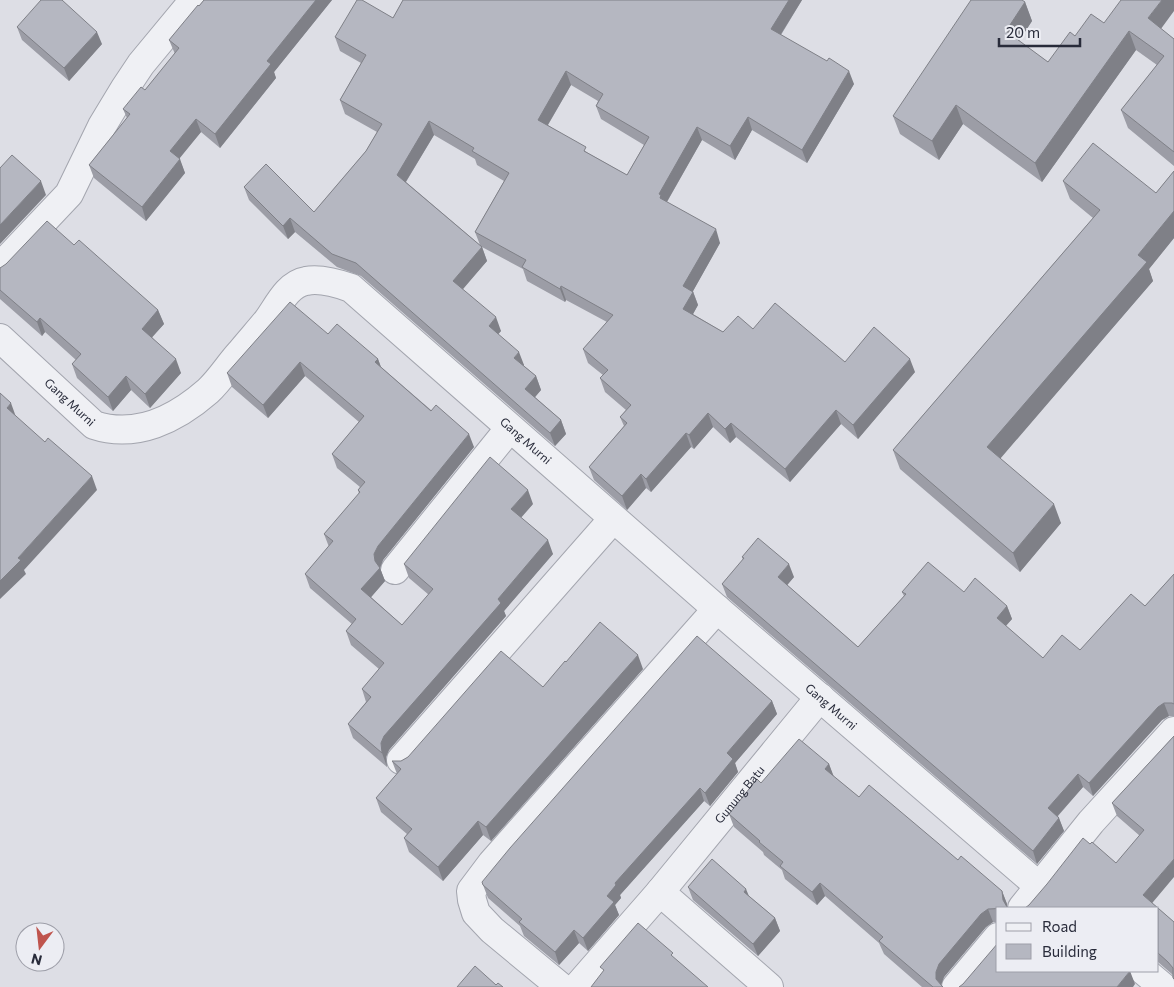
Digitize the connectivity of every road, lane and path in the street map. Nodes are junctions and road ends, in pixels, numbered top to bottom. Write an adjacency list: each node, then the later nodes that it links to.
1 (194, 0): 2 (street)
2 (0, 267)
3 (0, 338): 4 (street, Gang Murni)
4 (509, 429): 5 (street, Gang Murni); 6 (street)
5 (613, 519): 7 (street, Gang Murni); 10 (street)
6 (395, 570)
7 (716, 609): 8 (street, Gang Murni); 17 (street)
8 (820, 697): 11 (street, Gang Murni); 12 (street, Gunung Batu)
9 (1174, 731): 11 (street)
10 (401, 760)
11 (1040, 887): 13 (street)
12 (660, 892): 16 (street); 18 (street, Gunung Batu)
13 (1023, 907)
14 (996, 939): 19 (street)
15 (1145, 972): 20 (street)
16 (767, 986)
17 (560, 987)
18 (577, 987)
19 (956, 987)
20 (1163, 987)

